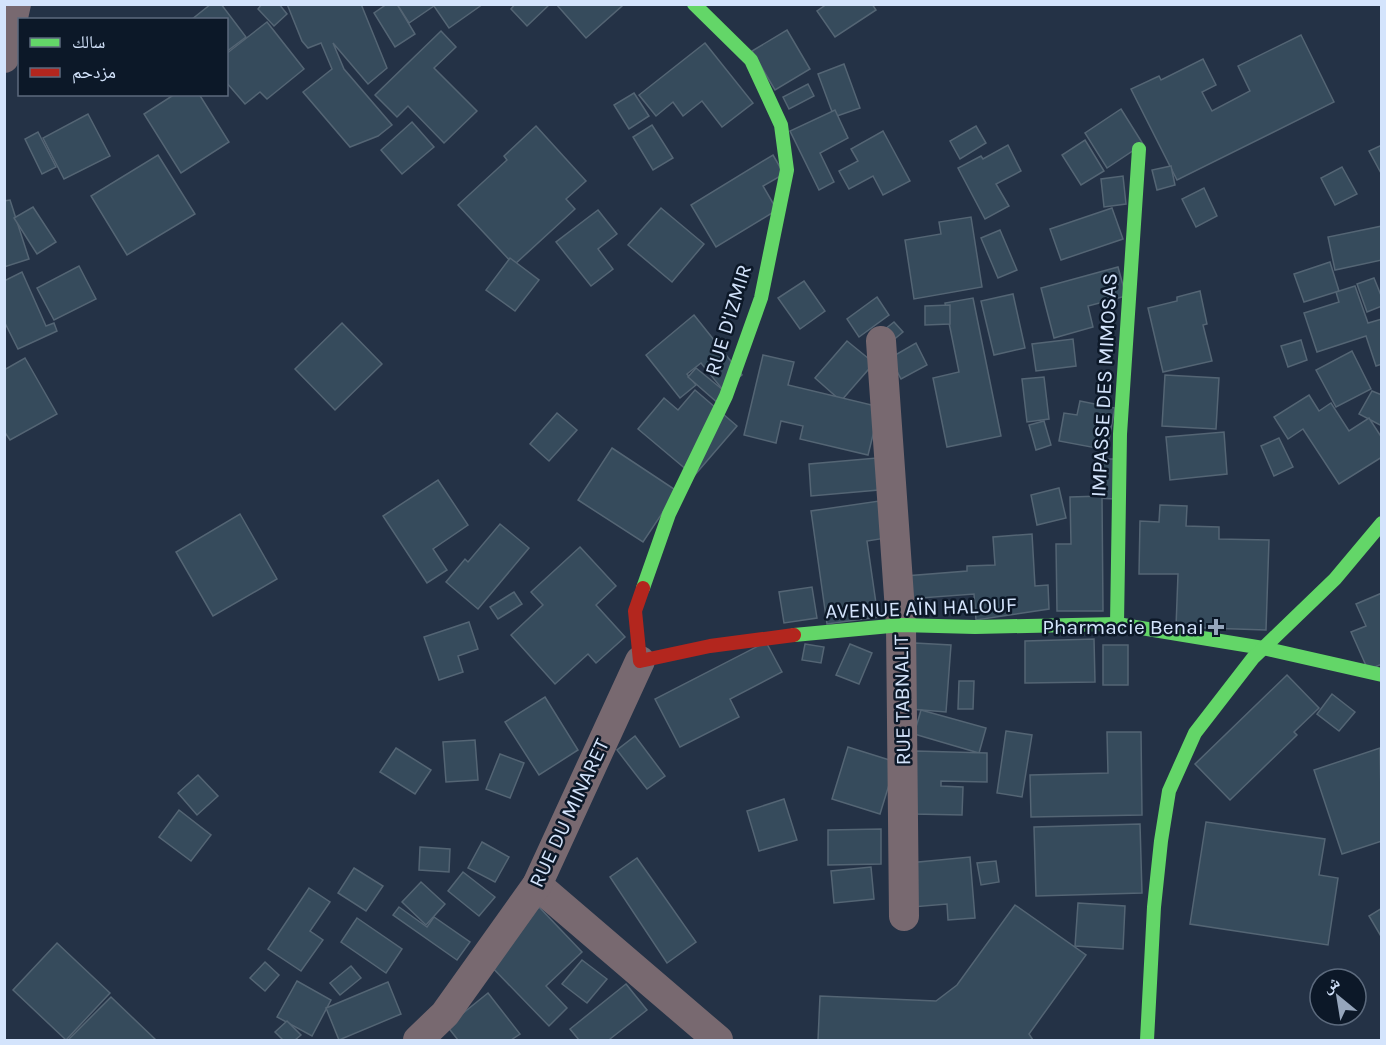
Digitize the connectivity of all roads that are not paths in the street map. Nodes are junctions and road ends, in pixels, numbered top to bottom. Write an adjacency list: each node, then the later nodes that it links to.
1 (16, 4): 3 (street)
2 (694, 4): 10 (street, RUE D'IZMIR)
3 (4, 58)
4 (1139, 148): 7 (street, IMPASSE DES MIMOSAS)
5 (881, 341): 8 (street, RUE TABNALIT)
6 (1382, 523): 9 (street)
7 (1117, 624): 8 (street, AVENUE AÏN HALOUF); 9 (street, AVENUE AÏN HALOUF)
8 (901, 625): 10 (street, AVENUE AÏN HALOUF); 13 (street, RUE TABNALIT)
9 (1263, 648): 11 (street, AVENUE AÏN HALOUF); 16 (street)
10 (640, 661): 12 (street, RUE DU MINARET)
11 (1382, 675)
12 (537, 885): 14 (street, RUE DU MINARET); 15 (street)
13 (904, 916)
14 (418, 1041)
15 (718, 1041)
16 (1147, 1041)

